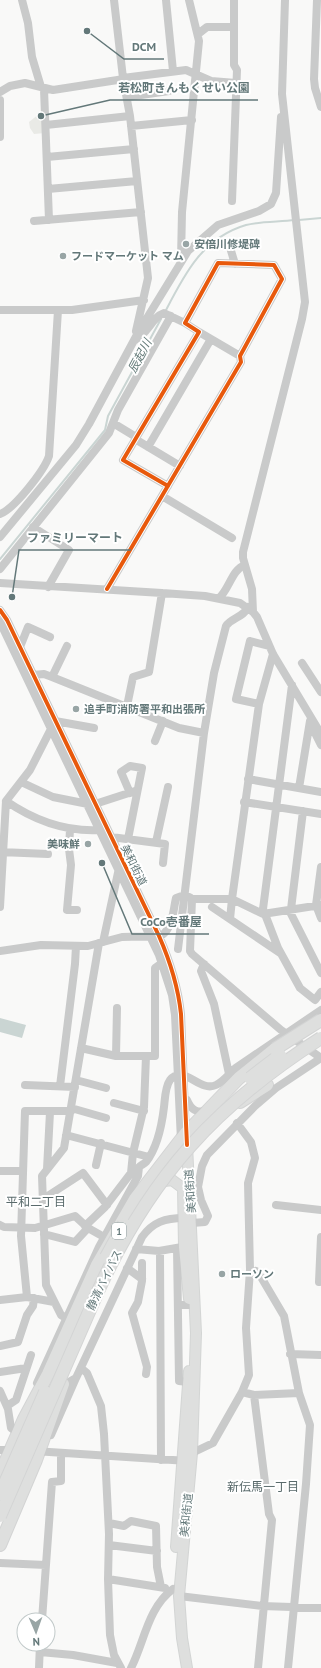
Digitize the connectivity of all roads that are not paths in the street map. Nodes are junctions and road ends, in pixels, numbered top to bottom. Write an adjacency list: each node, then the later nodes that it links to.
1 (22, 0): 14 (street)
2 (114, 0): 12 (street)
3 (166, 0): 10 (street)
4 (189, 0): 9 (street)
5 (234, 0): 8 (street)
6 (285, 0): 17 (street)
7 (317, 0): 20 (street)
8 (234, 27): 9 (street); 13 (street)
9 (198, 34): 11 (street)
10 (173, 72): 11 (street); 12 (street)
11 (197, 74): 13 (street); 22 (street)
12 (124, 79): 14 (street); 18 (street)
13 (236, 83): 30 (street)
14 (43, 88): 16 (street); 23 (street)
15 (168, 91): 18 (street)
16 (0, 92)
17 (282, 94): 35 (street); 56 (street)
18 (127, 96): 21 (street)
19 (0, 102): 25 (street)
20 (321, 107)
21 (130, 116): 23 (street); 24 (street)
22 (192, 120): 24 (street); 35 (street)
23 (46, 125): 27 (street)
24 (131, 126): 26 (street)
25 (0, 137)
26 (134, 149): 27 (street); 28 (street)
27 (47, 157): 29 (street)
28 (137, 181): 29 (street); 31 (street)
29 (48, 189): 32 (street)
30 (232, 201)
31 (141, 212): 32 (street); 37 (street)
32 (49, 220): 33 (street)
33 (34, 221)
34 (229, 244): 36 (street)
35 (182, 260): 44 (street)
36 (235, 264): 41 (street); 45 (street)
37 (144, 300): 39 (street); 44 (street)
38 (0, 310): 39 (street)
39 (58, 310): 52 (street)
40 (172, 316): 41 (street); 44 (street); 46 (street)
41 (185, 323): 42 (street)
42 (199, 332): 43 (street); 47 (street)
43 (211, 339): 45 (street); 48 (street)
44 (134, 341): 54 (street)
45 (240, 356): 49 (street)
46 (113, 423): 47 (street); 53 (street)
47 (135, 438): 48 (street); 50 (street)
48 (148, 447): 49 (street)
49 (180, 466): 50 (street)
50 (168, 486): 51 (street)
51 (162, 496): 55 (street); 60 (street)
52 (0, 514)
53 (33, 527): 57 (street); 59 (street)
54 (0, 537)
55 (232, 538)
56 (244, 565): 62 (street); 63 (street)
57 (0, 569)
58 (0, 583): 59 (street)
59 (48, 587): 60 (street)
60 (106, 589): 61 (street)
61 (162, 593): 62 (street); 76 (street)
62 (219, 598): 63 (street)
63 (250, 609): 69 (street); 81 (street)
64 (0, 610): 68 (street, 美和街道)
65 (0, 622): 79 (street, 美和街道)
66 (50, 637): 68 (street)
67 (67, 646): 72 (street)
68 (20, 647): 71 (street, 美和街道)
69 (271, 650): 73 (street); 75 (street); 75 (street)
70 (302, 662): 74 (street)
71 (33, 675): 72 (street); 79 (street, 美和街道)
72 (52, 677): 76 (street)
73 (292, 685): 77 (street); 87 (street)
74 (321, 692)
75 (259, 704): 85 (street)
76 (127, 706): 78 (street)
77 (310, 718): 82 (street); 84 (street); 89 (street)
78 (163, 721): 81 (street); 83 (street)
79 (53, 724): 80 (street); 86 (street); 93 (street, 美和街道)
80 (94, 728)
81 (204, 733): 107 (street)
82 (321, 734)
83 (155, 741)
84 (321, 745)
85 (248, 779): 87 (street); 92 (street)
86 (21, 782): 91 (street); 93 (street)
87 (280, 785): 89 (street); 94 (street)
88 (168, 786): 101 (street)
89 (299, 788): 90 (street)
90 (321, 792)
91 (6, 801): 97 (street); 102 (street)
92 (244, 802): 94 (street); 108 (street)
93 (92, 804): 98 (street, 美和街道); 99 (street, 美和街道); 100 (street)
94 (277, 807): 95 (street); 114 (street)
95 (303, 812): 96 (street); 113 (street)
96 (321, 814)
97 (70, 829): 98 (street); 112 (street)
98 (100, 830): 106 (street, 美和街道)
99 (111, 837): 100 (street); 117 (street, 美和街道)
100 (128, 839): 101 (street)
101 (156, 842): 104 (street)
102 (2, 852): 103 (street); 110 (street)
103 (48, 854)
104 (162, 863)
105 (321, 867): 109 (street)
106 (119, 868): 118 (street, 美和街道); 119 (street)
107 (188, 897): 108 (street); 117 (street); 121 (street); 125 (street)
108 (232, 900): 114 (street); 116 (street)
109 (318, 905): 113 (street); 115 (street)
110 (0, 907)
111 (212, 908): 116 (street)
112 (77, 910)
113 (290, 910): 114 (street); 126 (street)
114 (263, 914): 123 (street)
115 (321, 918)
116 (230, 919): 123 (street)
117 (159, 936): 118 (street); 140 (street, 美和街道)
118 (150, 937): 119 (street); 124 (street, 美和街道)
119 (101, 942): 120 (street); 135 (street)
120 (76, 946): 122 (street); 143 (street)
121 (178, 949)
122 (0, 951)
123 (281, 954): 127 (street)
124 (162, 963): 137 (street); 140 (street, 美和街道)
125 (204, 964): 132 (street); 139 (street)
126 (321, 973)
127 (321, 992)
128 (116, 1008): 136 (street)
129 (321, 1010): 132 (street)
130 (321, 1020): 148 (highway, bridge)
131 (321, 1030): 219 (highway, 静清バイパス / 1, bridge)
132 (286, 1034): 138 (street); 139 (street)
133 (321, 1038): 220 (highway, 静清バイパス / 1, bridge)
134 (321, 1047): 154 (highway)
135 (81, 1048): 136 (street); 141 (street)
136 (116, 1056): 137 (street)
137 (146, 1056): 149 (street)
138 (321, 1058): 152 (street)
139 (229, 1074): 140 (street)
140 (181, 1075): 145 (street, 美和街道); 154 (street, 美和街道); 157 (street)
141 (75, 1084): 143 (street); 144 (street); 147 (street)
142 (25, 1085): 143 (street)
143 (60, 1086)
144 (106, 1088)
145 (185, 1095): 148 (street); 154 (street, 美和街道)
146 (114, 1103): 149 (street)
147 (71, 1110): 150 (street); 151 (street); 153 (street)
148 (209, 1110): 154 (highway)
149 (144, 1111): 156 (street)
150 (50, 1112): 159 (street); 161 (street)
151 (106, 1118)
152 (237, 1123): 169 (street); 181 (street)
153 (66, 1135): 155 (street); 159 (street)
154 (184, 1142): 162 (highway); 163 (main road, 美和街道); 168 (highway); 169 (main road, 美和街道)
155 (101, 1144): 156 (street); 158 (street)
156 (133, 1152): 157 (street); 166 (street)
157 (149, 1157): 168 (street)
158 (96, 1165)
159 (47, 1169): 164 (street)
160 (0, 1171): 161 (street)
161 (23, 1171): 171 (street)
162 (157, 1182): 163 (main road); 202 (highway)
163 (184, 1189): 169 (main road, 美和街道)
164 (44, 1199): 166 (street); 173 (street)
165 (276, 1205): 167 (street)
166 (106, 1206): 168 (street); 172 (street)
167 (321, 1210)
168 (118, 1216): 174 (street); 208 (highway)
169 (188, 1221): 176 (main road, 美和街道); 177 (street)
170 (0, 1225): 171 (street)
171 (21, 1227): 173 (street); 184 (street)
172 (86, 1227): 173 (street); 173 (street); 174 (street)
173 (44, 1230): 186 (street)
174 (104, 1237): 189 (street)
175 (321, 1237): 183 (street)
176 (185, 1247): 178 (street); 187 (street); 188 (main road, 美和街道); 215 (main road, 美和街道)
177 (136, 1249): 178 (street); 180 (street)
178 (160, 1251): 216 (street)
179 (142, 1263): 182 (street)
180 (127, 1268): 182 (street); 195 (street)
181 (250, 1270): 191 (street); 204 (street)
182 (142, 1279): 197 (street)
183 (319, 1282)
184 (30, 1297): 185 (street); 186 (street); 190 (street)
185 (0, 1300)
186 (54, 1302): 189 (street)
187 (178, 1305): 188 (street); 201 (street)
188 (189, 1305): 201 (main road, 美和街道)
189 (66, 1318): 200 (street)
190 (0, 1346)
191 (290, 1354): 193 (street); 205 (street)
192 (31, 1355): 194 (street)
193 (321, 1355)
194 (26, 1368): 196 (street); 199 (street)
195 (81, 1368): 198 (street); 214 (street)
196 (0, 1372)
197 (146, 1374)
198 (76, 1378): 202 (street); 210 (street)
199 (22, 1382): 200 (street); 207 (street)
200 (38, 1382): 208 (street)
201 (188, 1382): 215 (main road, 美和街道)
202 (62, 1386): 212 (highway)
203 (0, 1391): 207 (street)
204 (242, 1392): 206 (street); 215 (street)
205 (299, 1393): 206 (street); 232 (street)
206 (254, 1395): 231 (street)
207 (7, 1406): 209 (street)
208 (27, 1414): 209 (highway)
209 (18, 1434): 211 (highway)
210 (51, 1435)
211 (5, 1450): 212 (street); 217 (highway)
212 (39, 1451): 213 (street); 218 (highway)
213 (61, 1453): 214 (street); 227 (street)
214 (105, 1456): 216 (street); 221 (street)
215 (189, 1459): 216 (street); 230 (main road, 美和街道)
216 (161, 1460)
217 (0, 1474)
218 (27, 1481): 222 (highway); 223 (highway)
219 (0, 1494)
220 (0, 1516)
221 (109, 1523): 224 (street); 225 (street)
222 (0, 1532)
223 (0, 1545)
224 (109, 1545): 225 (street); 228 (street)
225 (157, 1551): 229 (street)
226 (0, 1563): 227 (street)
227 (46, 1565): 234 (street)
228 (108, 1579): 229 (street); 237 (street)
229 (161, 1587): 230 (street)
230 (176, 1593): 231 (street); 239 (street); 240 (main road, 美和街道); 241 (main road, 美和街道)
231 (262, 1606): 232 (street); 242 (street)
232 (295, 1607): 233 (street); 243 (street)
233 (321, 1608)
234 (43, 1612)
235 (56, 1651): 237 (street)
236 (40, 1652): 238 (street)
237 (119, 1665)
238 (39, 1668)
239 (131, 1668)
240 (180, 1668)
241 (186, 1668)
242 (258, 1668)
243 (288, 1668)

